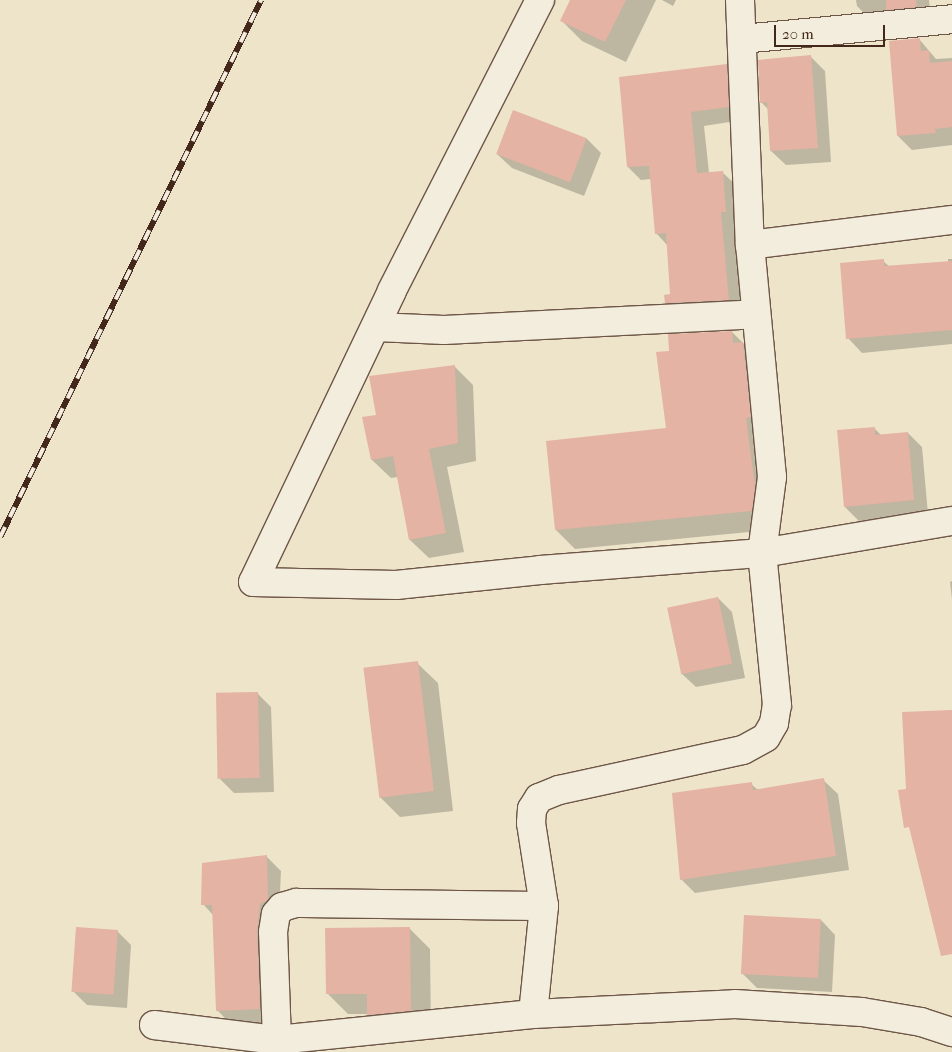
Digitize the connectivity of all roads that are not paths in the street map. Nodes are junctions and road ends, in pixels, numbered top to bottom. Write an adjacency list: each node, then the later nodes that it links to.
1 (540, 0): 8 (street)
2 (740, 0): 4 (street)
3 (952, 19): 4 (street)
4 (742, 39): 6 (street)
5 (952, 220): 6 (street)
6 (750, 245): 7 (street)
7 (756, 314): 8 (street); 10 (street)
8 (376, 327): 10 (street)
9 (952, 521): 10 (street)
10 (762, 553): 11 (street)
11 (544, 906): 12 (street); 15 (street)
12 (533, 1014): 14 (street); 15 (street)
13 (154, 1025): 15 (street)
14 (952, 1032)
15 (277, 1040)

